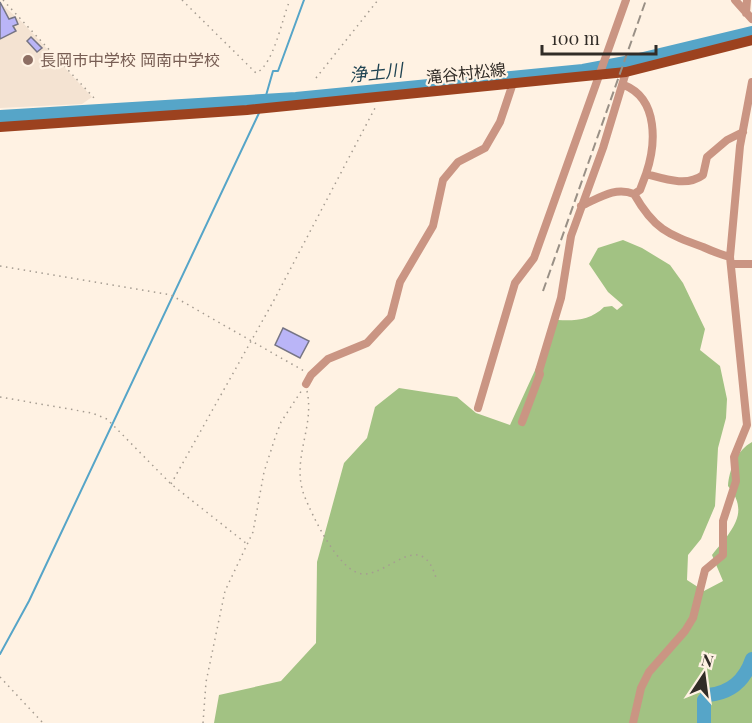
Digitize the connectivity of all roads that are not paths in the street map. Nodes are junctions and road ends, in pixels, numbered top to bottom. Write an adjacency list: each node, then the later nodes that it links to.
1 (626, 0): 7 (street)
2 (735, 0): 4 (street)
3 (747, 0): 4 (street)
4 (749, 16)
5 (752, 40): 6 (main road, 滝谷村松線)
6 (626, 72): 7 (main road, 滝谷村松線); 10 (street)
7 (599, 75): 9 (main road, 滝谷村松線); 19 (street)
8 (752, 82): 12 (street)
9 (513, 83): 11 (main road, 滝谷村松線); 18 (street)
10 (624, 85): 13 (street); 15 (street)
11 (0, 127)
12 (743, 132): 13 (street); 16 (street)
13 (646, 174): 14 (street)
14 (634, 194): 15 (street); 16 (street)
15 (581, 206): 20 (street)
16 (731, 260): 17 (street); 21 (street)
17 (752, 264)
18 (306, 384)
19 (478, 408)
20 (522, 422)
21 (633, 723)

